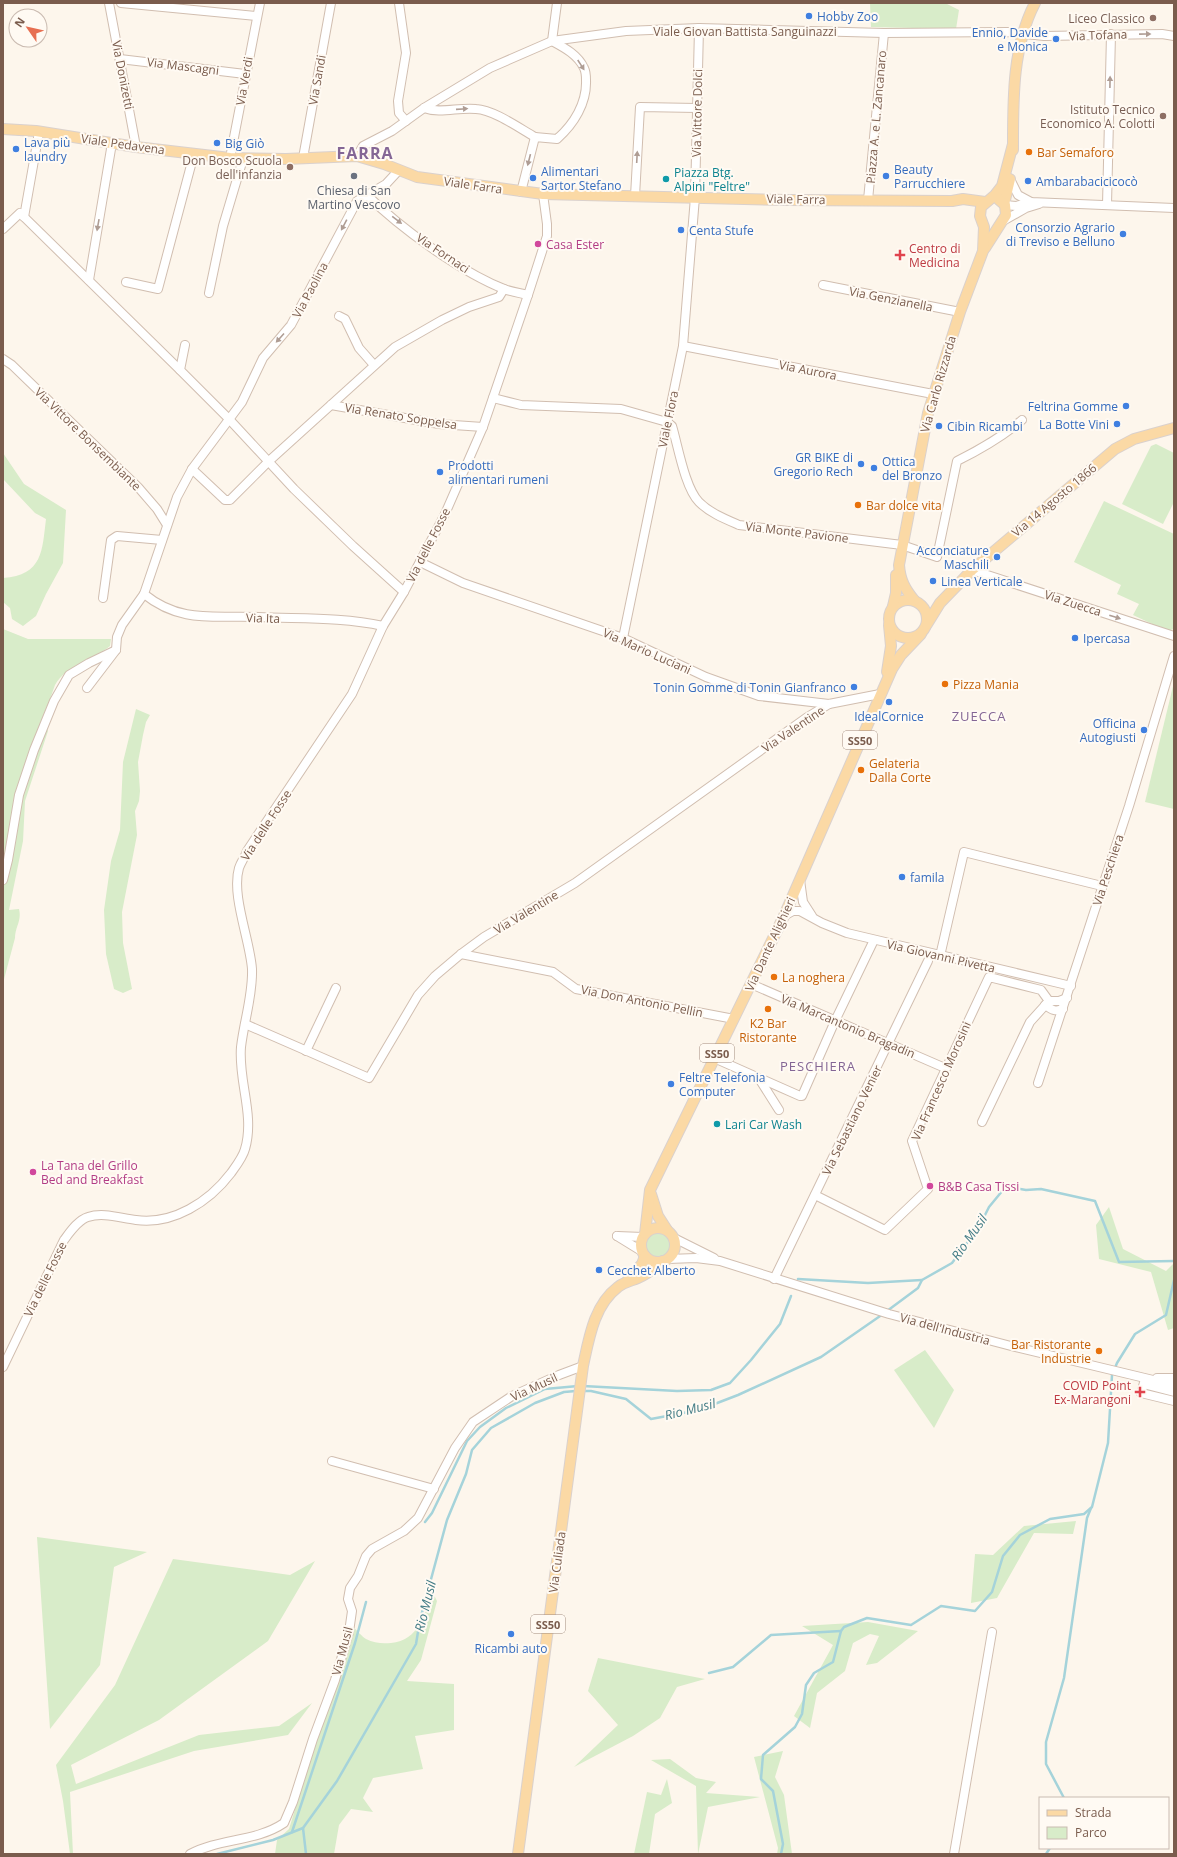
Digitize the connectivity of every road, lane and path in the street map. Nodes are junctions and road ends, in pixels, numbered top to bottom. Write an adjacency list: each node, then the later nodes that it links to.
1 (109, 3): 15 (street, Via Donizetti)
2 (121, 3): 8 (street)
3 (260, 3): 8 (street, Via Verdi)
4 (331, 3): 29 (street, Via Sandi)
5 (398, 3): 19 (street)
6 (557, 3): 14 (street)
7 (1035, 3): 12 (main road, Via Carlo Rizzarda)
8 (257, 16): 16 (street, Via Verdi)
9 (699, 28): 10 (street, Viale Giovan Battista Sanguinazzi); 14 (street, Viale Giovan Battista Sanguinazzi); 18 (street, Via Vittore Dolci)
10 (884, 33): 12 (street, Viale Giovan Battista Sanguinazzi); 38 (street, Piazza A. e L. Zancanaro)
11 (1111, 34): 12 (street, Via Tofana); 13 (street, Via Tofana, one-way to 13); 44 (street, one-way to 11)
12 (1022, 35): 24 (main road, Via Carlo Rizzarda)
13 (1174, 36)
14 (552, 41): 17 (street, Viale Giovan Battista Sanguinazzi); 22 (street, one-way to 22)
15 (120, 59): 16 (street, Via Mascagni); 25 (street, Via Donizetti)
16 (245, 74): 28 (street, Via Verdi)
17 (424, 108): 19 (street, Viale Giovan Battista Sanguinazzi); 22 (street, one-way to 22)
18 (697, 108): 36 (street, one-way to 18); 37 (street, Via Vittore Dolci)
19 (406, 121): 27 (street, Viale Giovan Battista Sanguinazzi)
20 (3, 129): 21 (main road, Viale Pedavena)
21 (39, 132): 23 (main road, Viale Pedavena); 46 (street)
22 (535, 137): 33 (street, one-way to 33)
23 (112, 143): 25 (main road, Viale Pedavena); 51 (street, one-way to 51)
24 (1013, 144): 32 (main road, Via Carlo Rizzarda); 40 (main road, Via Carlo Rizzarda)
25 (136, 147): 26 (main road, Viale Pedavena)
26 (194, 154): 28 (main road, Viale Pedavena); 52 (street)
27 (357, 156): 29 (main road, Viale Pedavena); 31 (main road, Viale Farra)
28 (230, 158): 30 (main road, Viale Pedavena)
29 (303, 158): 30 (main road, Viale Pedavena)
30 (243, 159): 55 (street)
31 (399, 170): 33 (main road, Viale Farra); 35 (street, Via Paolina)
32 (1010, 179): 41 (street); 43 (main road, Via Carlo Rizzarda)
33 (521, 192): 34 (main road, Viale Farra)
34 (543, 194): 36 (main road, Viale Farra); 56 (street, Via delle Fosse)
35 (367, 195): 54 (street, Via Fornaci, one-way to 54); 67 (street, Via Paolina, one-way to 67)
36 (634, 196): 37 (main road, Viale Farra)
37 (695, 197): 38 (main road, Viale Farra); 60 (street, Viale Flora)
38 (868, 200): 39 (main road, Viale Farra)
39 (952, 200): 40 (main road, Viale Farra); 47 (main road, Viale Farra)
40 (986, 201): 43 (main road); 47 (main road, Via Carlo Rizzarda)
41 (1031, 202): 42 (street); 43 (street)
42 (1042, 203): 44 (street); 48 (street)
43 (1004, 204): 48 (main road, Via Carlo Rizzarda)
44 (1107, 205): 45 (street)
45 (1174, 208)
46 (24, 217): 49 (street); 51 (street)
47 (981, 218): 48 (main road); 50 (main road, Via Carlo Rizzarda)
48 (1002, 222): 50 (main road, Via Carlo Rizzarda)
49 (3, 229)
50 (983, 251): 57 (main road, Via Carlo Rizzarda)
51 (89, 280): 63 (street)
52 (126, 282)
53 (823, 285): 57 (street, Via Genzianella)
54 (504, 289): 56 (street, Via Fornaci); 62 (street)
55 (208, 294)
56 (528, 295): 65 (street, Via delle Fosse)
57 (960, 312): 64 (main road, Via Carlo Rizzarda)
58 (340, 316): 62 (street)
59 (185, 345): 63 (street)
60 (684, 346): 64 (street, Via Aurora); 69 (street, Viale Flora)
61 (3, 359): 74 (street, Via Vittore Bonsembiante)
62 (374, 365): 66 (street)
63 (180, 370): 67 (street)
64 (933, 394): 76 (main road, Via Carlo Rizzarda)
65 (492, 398): 69 (street); 70 (street, Via delle Fosse)
66 (331, 405): 70 (street, Via Renato Soppelsa); 72 (street, Via Renato Soppelsa)
67 (228, 418): 72 (street); 73 (street, Via Paolina)
68 (1022, 420): 76 (street)
69 (667, 422): 76 (street, Via Monte Pavione); 91 (street, Viale Flora)
70 (482, 427): 78 (street, Via delle Fosse)
71 (1174, 428): 79 (main road, Via 14 Agosto 1866)
72 (269, 461): 73 (street, Via Renato Soppelsa); 80 (street)
73 (192, 470): 74 (street, Via Paolina)
74 (167, 525): 75 (street, Via Paolina)
75 (162, 540): 81 (street, Via Paolina); 83 (street)
76 (902, 545): 77 (main road, Via Carlo Rizzarda)
77 (900, 557): 84 (main road, Via Carlo Rizzarda); 85 (main road, Via Carlo Rizzarda)
78 (420, 562): 80 (street, Via delle Fosse); 91 (street, Via Mario Luciani)
79 (972, 570): 82 (main road, Via 14 Agosto 1866); 90 (street, Via Zuecca, one-way to 90)
80 (404, 592): 88 (street, Via delle Fosse)
81 (145, 595): 88 (street, Via Ita); 92 (street, Via Paolina)
82 (947, 595): 84 (main road, Via 14 Agosto 1866); 87 (main road, Via 14 Agosto 1866)
83 (103, 598)
84 (916, 601): 85 (main road); 87 (main road)
85 (893, 606): 86 (main road)
86 (889, 619): 89 (main road); 95 (main road, Via Dante Alighieri)
87 (927, 624): 89 (main road)
88 (383, 626): 115 (street, Via delle Fosse)
89 (921, 634): 95 (main road, Via Dante Alighieri)
90 (1174, 636)
91 (623, 638): 96 (street, Via Mario Luciani)
92 (116, 650): 94 (street, Via Paolina); 97 (street)
93 (1174, 656): 99 (street, Via Peschiera)
94 (87, 688)
95 (880, 694): 96 (street, Via Mario Luciani); 98 (main road, Via Dante Alighieri / SS50)
96 (829, 704): 104 (street, Via Valentine)
97 (3, 880)
98 (798, 883): 100 (street); 101 (main road, Via Dante Alighieri / SS50); 102 (street)
99 (1102, 886): 105 (street); 108 (street, Via Peschiera)
100 (803, 912): 101 (street); 102 (street, Via Giovanni Pivetta)
101 (784, 916): 107 (main road, Via Dante Alighieri / SS50)
102 (813, 918): 103 (street, Via Giovanni Pivetta)
103 (874, 940): 105 (street, Via Giovanni Pivetta); 114 (street)
104 (461, 954): 113 (street, Via Don Antonio Pellin); 117 (street, Via Valentine)
105 (940, 956): 108 (street, Via Giovanni Pivetta)
106 (928, 961): 116 (street, Via Sebastiano Venier)
107 (751, 984): 113 (main road, Via Dante Alighieri / SS50); 114 (street, Via Marcantonio Bragadin)
108 (1071, 986): 110 (street, Via Peschiera)
109 (336, 988): 117 (street)
110 (1067, 998): 111 (street); 112 (street, Via Peschiera)
111 (1047, 1003): 112 (street); 119 (street, Via Francesco Morosini); 123 (street)
112 (1063, 1009): 121 (street, Via Peschiera)
113 (734, 1018): 118 (main road, Via Dante Alighieri / SS50)
114 (835, 1021): 116 (street, Via Marcantonio Bragadin); 120 (street)
115 (245, 1024): 117 (street, Via Valentine); 133 (street, Via delle Fosse)
116 (889, 1043): 119 (street, Via Marcantonio Bragadin); 125 (street, Via Sebastiano Venier)
117 (306, 1051)
118 (714, 1058): 120 (street); 124 (main road, Via Dante Alighieri / SS50)
119 (945, 1068): 125 (street, Via Francesco Morosini)
120 (760, 1079): 122 (street)
121 (1038, 1083)
122 (780, 1110)
123 (982, 1122)
124 (650, 1190): 126 (main road); 127 (main road, Via Dante Alighieri / SS50)
125 (815, 1195): 131 (street, Via Sebastiano Venier)
126 (670, 1234): 127 (main road); 129 (main road); 130 (street, Via dell'Industria)
127 (644, 1236): 128 (main road, SS50); 128 (street)
128 (644, 1254): 129 (main road); 132 (main road, Via Culiada / SS50)
129 (665, 1260): 130 (street, Via dell'Industria); 132 (main road, Via Culiada / SS50)
130 (720, 1261): 131 (street, Via dell'Industria)
131 (774, 1278): 136 (street, Via dell'Industria)
132 (625, 1283): 134 (main road, Via Culiada / SS50)
133 (3, 1367)
134 (583, 1371): 141 (street, Via Musil); 144 (main road, Via Culiada / SS50)
135 (1174, 1378): 136 (street)
136 (1144, 1382): 137 (street, Via dell'Industria); 138 (street); 139 (street)
137 (1174, 1385)
138 (1174, 1392)
139 (1174, 1401)
140 (332, 1461): 141 (street)
141 (434, 1489): 143 (street, Via Musil)
142 (992, 1632): 145 (street)
143 (190, 1854)
144 (518, 1854)
145 (954, 1854)

